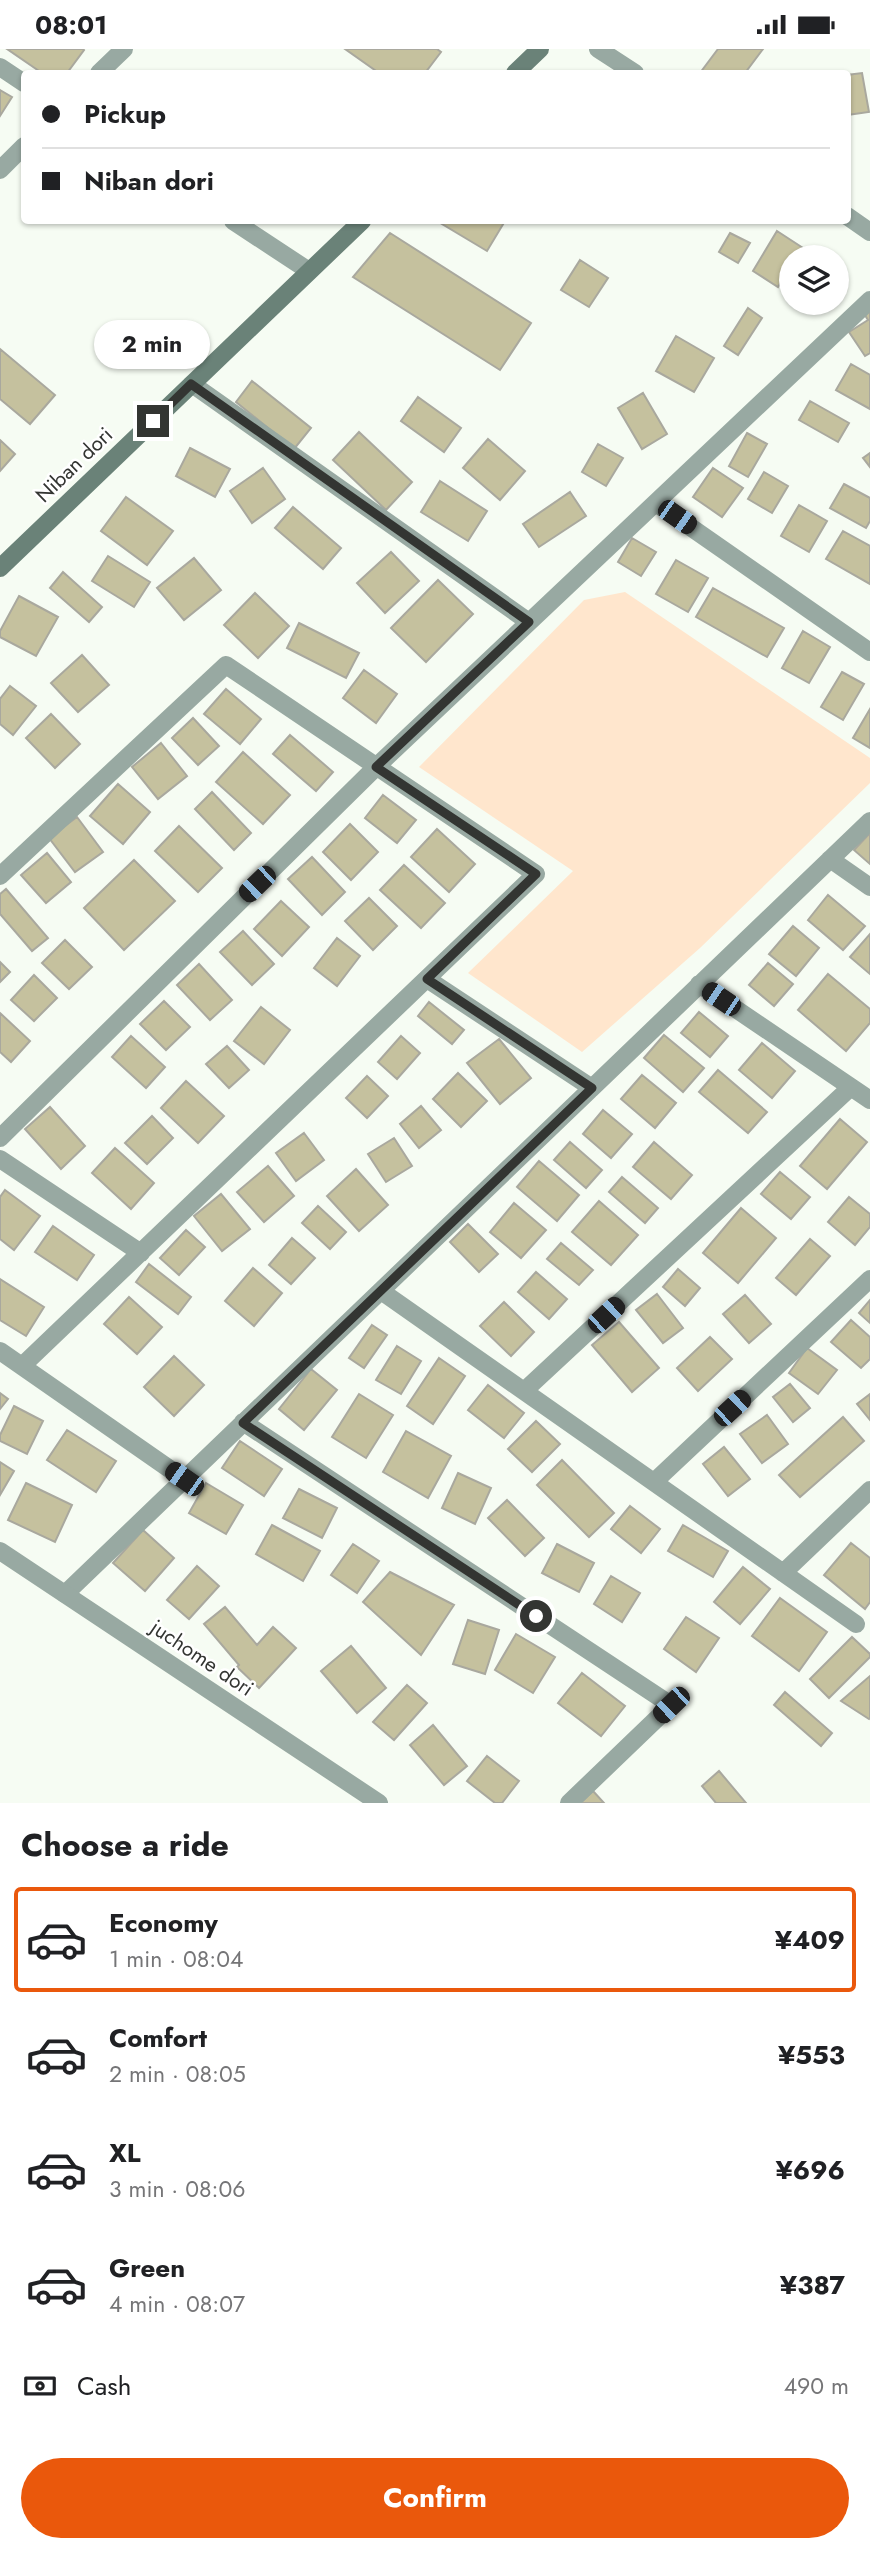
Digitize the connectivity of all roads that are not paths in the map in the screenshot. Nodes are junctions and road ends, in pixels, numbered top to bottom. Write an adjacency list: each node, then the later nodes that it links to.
1 (124, 49): 5 (street)
2 (540, 49): 6 (main road)
3 (598, 49): 7 (street)
4 (0, 67): 8 (street)
5 (102, 70)
6 (518, 70)
7 (630, 70)
8 (21, 81)
9 (21, 149): 10 (street)
10 (0, 170)
11 (851, 219): 14 (street)
12 (238, 224): 15 (street)
13 (359, 224): 15 (main road, Niban dori)
14 (870, 232)
15 (309, 271): 17 (main road, Niban dori)
16 (870, 300): 18 (street)
17 (191, 384): 19 (main road, Niban dori); 20 (street)
18 (656, 503): 20 (street); 21 (street)
19 (0, 568)
20 (529, 622): 22 (street)
21 (870, 652)
22 (376, 767): 25 (street); 27 (street); 32 (street)
23 (870, 821): 24 (street)
24 (830, 859): 26 (street); 28 (street)
25 (0, 876)
26 (870, 887)
27 (427, 979): 30 (street); 34 (street)
28 (699, 984): 29 (street); 30 (street)
29 (851, 1087): 31 (street); 39 (street)
30 (592, 1088): 36 (street)
31 (870, 1100)
32 (0, 1138)
33 (0, 1159): 34 (street)
34 (141, 1253): 38 (street)
35 (870, 1279): 42 (street)
36 (381, 1291): 39 (street); 40 (street)
37 (0, 1351): 38 (street)
38 (22, 1366): 41 (street)
39 (524, 1391): 42 (street)
40 (243, 1423): 41 (street); 49 (street)
41 (184, 1479): 46 (street)
42 (654, 1482): 45 (street)
43 (870, 1490): 45 (street)
44 (0, 1551): 46 (street, juchome dori)
45 (783, 1573): 47 (street)
46 (65, 1594): 48 (street, juchome dori)
47 (856, 1624)
48 (379, 1803)
49 (569, 1803)

